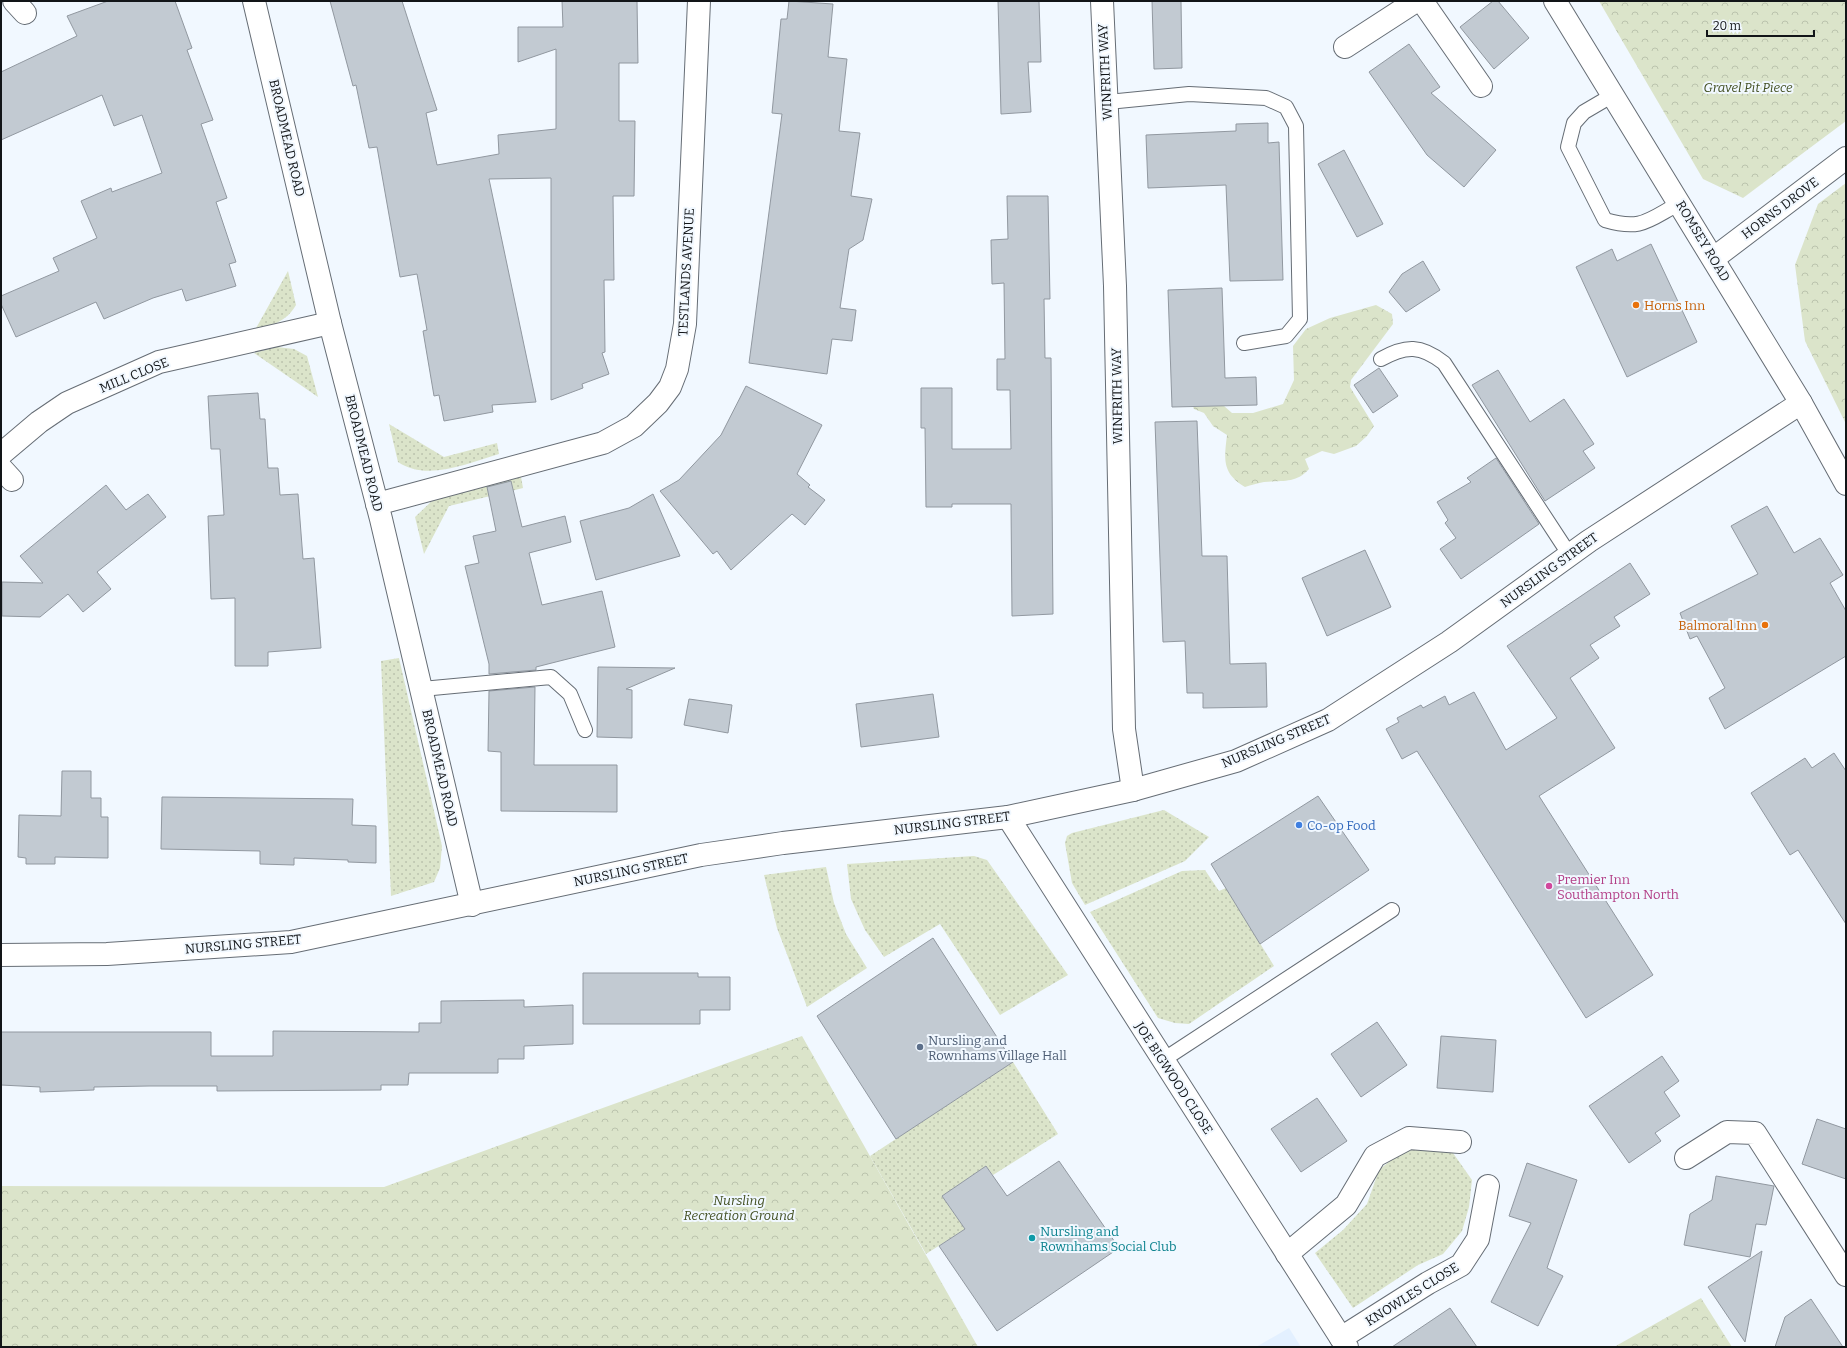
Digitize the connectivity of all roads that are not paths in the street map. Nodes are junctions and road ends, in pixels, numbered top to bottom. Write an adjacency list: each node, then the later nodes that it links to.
1 (254, 1): 14 (street, BROADMEAD ROAD)
2 (699, 1): 20 (street, TESTLANDS AVENUE)
3 (1102, 1): 10 (street, WINFRITH WAY)
4 (1416, 1): 7 (street)
5 (1422, 1): 8 (street)
6 (1555, 1): 9 (street, ROMSEY ROAD)
7 (1345, 47)
8 (1480, 86)
9 (1613, 95): 12 (street, ROMSEY ROAD); 12 (lane)
10 (1108, 102): 15 (lane); 24 (street, WINFRITH WAY)
11 (1846, 158): 13 (street, HORNS DROVE)
12 (1680, 204): 13 (street, ROMSEY ROAD)
13 (1714, 258): 17 (street, ROMSEY ROAD)
14 (330, 323): 18 (street, MILL CLOSE); 20 (street, BROADMEAD ROAD)
15 (1244, 343)
16 (1381, 359): 21 (lane)
17 (1801, 403): 19 (street, ROMSEY ROAD); 21 (street, NURSLING STREET)
18 (1, 454)
19 (1846, 484)
20 (377, 504): 22 (street, BROADMEAD ROAD)
21 (1569, 554): 24 (street, NURSLING STREET)
22 (422, 689): 23 (lane); 26 (street, BROADMEAD ROAD)
23 (585, 730)
24 (1133, 790): 25 (street, NURSLING STREET)
25 (1008, 817): 26 (street, NURSLING STREET); 29 (street, JOE BIGWOOD CLOSE)
26 (472, 905): 28 (street, NURSLING STREET)
27 (1392, 910): 29 (lane)
28 (1, 955)
29 (1163, 1060): 33 (street, JOE BIGWOOD CLOSE)
30 (1460, 1142): 33 (street)
31 (1686, 1158): 34 (street)
32 (1488, 1186): 35 (street, KNOWLES CLOSE)
33 (1287, 1254): 35 (street, JOE BIGWOOD CLOSE)
34 (1846, 1275)
35 (1344, 1342)

